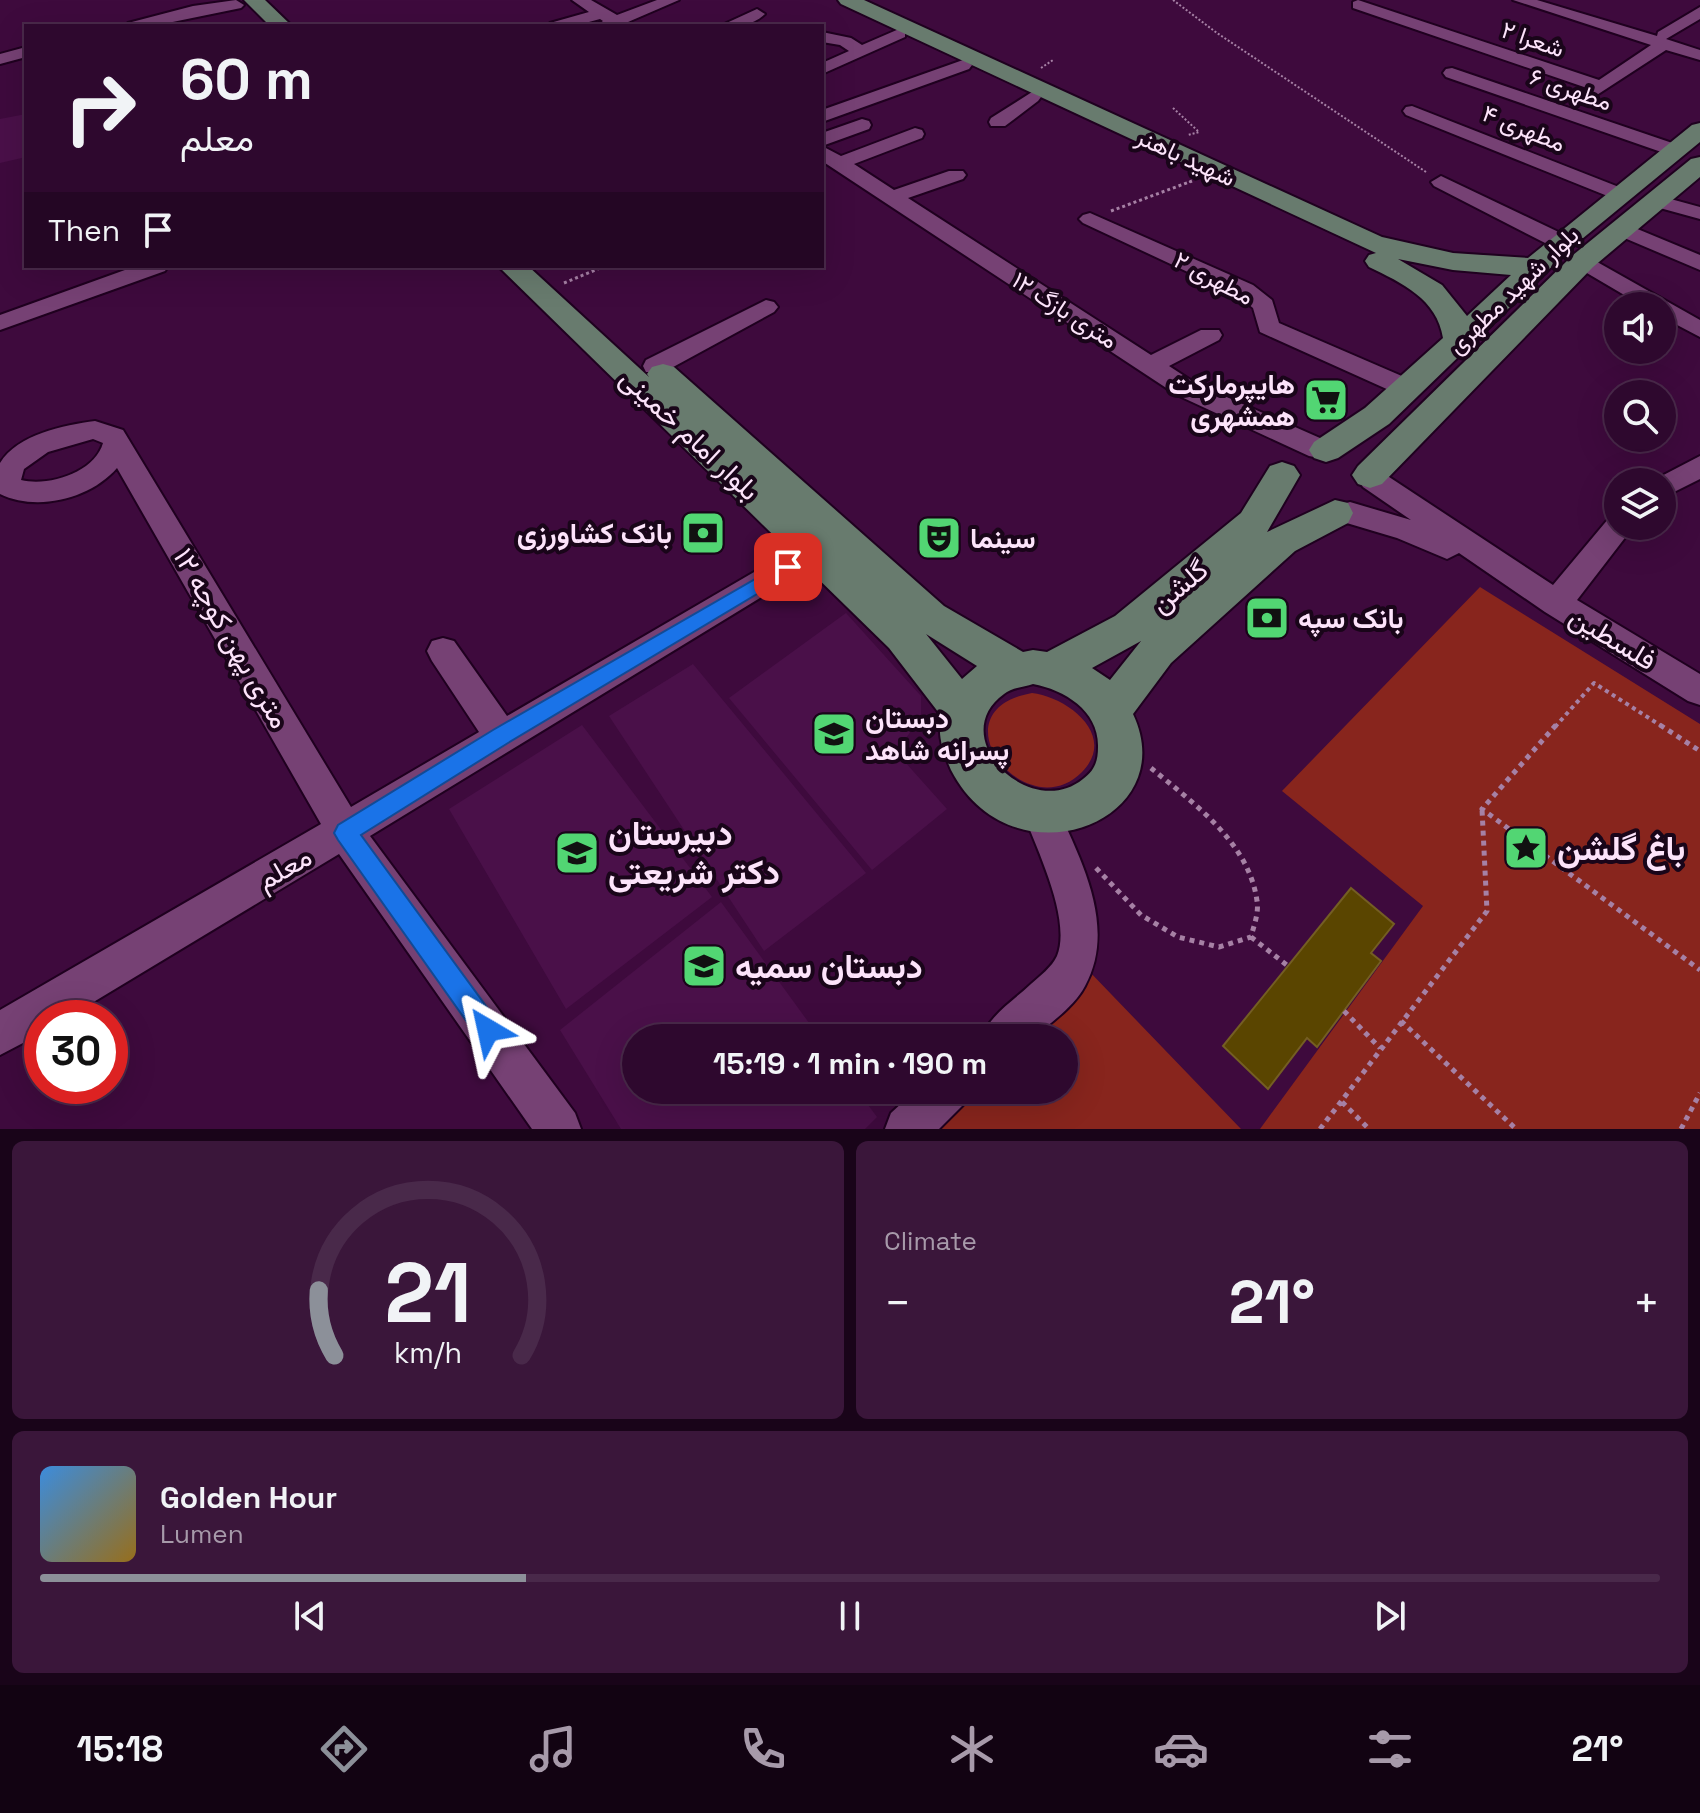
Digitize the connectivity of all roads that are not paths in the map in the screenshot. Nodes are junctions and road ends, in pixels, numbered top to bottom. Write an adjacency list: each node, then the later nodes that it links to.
1 (827, 0): 16 (main road, شهید باهنر)
2 (848, 0): 25 (main road, شهید باهنر)
3 (1521, 0): 18 (street)
4 (1545, 0): 18 (street)
5 (242, 1): 12 (street); 13 (main road); 14 (main road)
6 (667, 3): 10 (street)
7 (1358, 5): 21 (street, شعرا ۲)
8 (1700, 12): 18 (street)
9 (757, 14): 15 (street)
10 (602, 16): 11 (street)
11 (552, 20)
12 (142, 24)
13 (257, 24)
14 (279, 24)
15 (733, 24)
16 (899, 34): 20 (street); 25 (main road, شهید باهنر)
17 (824, 37): 20 (street)
18 (1664, 40): 19 (street); 23 (street); 27 (street)
19 (1700, 45)
20 (861, 51): 26 (street)
21 (1493, 51): 27 (street, شعرا ۲); 30 (street, مطهری ۶)
22 (24, 53): 24 (street)
23 (1700, 55)
24 (0, 59)
25 (970, 62): 28 (main road, شهید باهنر); 31 (street); 50 (main road, شهید باهنر)
26 (825, 68)
27 (1601, 87): 30 (street)
28 (1032, 97): 32 (street); 55 (main road, شهید باهنر)
29 (1412, 111): 41 (street, مطهری ۴)
30 (1565, 112): 37 (street, مطهری ۶)
31 (824, 115)
32 (998, 122)
33 (862, 125): 36 (street)
34 (1700, 130): 37 (main road, بلوار شهید مطهری)
35 (915, 134): 38 (street)
36 (824, 139)
37 (1687, 157): 41 (main road, بلوار شهید مطهری); 43 (main road, بلوار شهید مطهری)
38 (831, 158): 42 (street, ۱۲ متری بازگ)
39 (956, 175): 42 (street)
40 (1441, 182): 47 (street)
41 (1617, 193): 47 (main road, بلوار شهید مطهری)
42 (892, 197): 64 (street, ۱۲ متری بازگ)
43 (1656, 201): 44 (street); 46 (main road, بلوار شهید مطهری)
44 (1700, 213)
45 (1090, 219): 65 (street, مطهری ۲)
46 (1623, 229): 48 (main road, بلوار شهید مطهری); 49 (street)
47 (1561, 242): 51 (main road, بلوار شهید مطهری)
48 (1583, 261): 56 (street); 71 (main road, بلوار شهید مطهری)
49 (1700, 263)
50 (1455, 264): 51 (main road, شهید باهنر); 55 (main road)
51 (1536, 267): 62 (main road, بلوار شهید مطهری)
52 (151, 268): 59 (street)
53 (514, 268): 75 (main road, بلوار امام خمینی)
54 (555, 274): 63 (main road, بلوار امام خمینی)
55 (1430, 290): 62 (main road, شهید باهنر)
56 (1636, 292)
57 (766, 307): 63 (street)
58 (1676, 316): 60 (street)
59 (0, 323)
60 (1700, 330)
61 (1210, 335): 64 (street)
62 (1459, 341): 65 (main road, بلوار شهید مطهری)
63 (655, 366): 79 (main road, بلوار امام خمینی)
64 (1149, 366): 67 (street, ۱۲ متری بازگ)
65 (1409, 389): 67 (main road, بلوار شهید مطهری)
66 (117, 444): 68 (street); 68 (street); 85 (street, ۱۲ متری پهن کوچه)
67 (1322, 449): 70 (main road); 71 (main road)
68 (4, 461)
69 (1699, 469): 72 (street)
70 (1282, 475): 73 (main road); 79 (main road, گلشن)
71 (1371, 478): 73 (main road); 76 (street)
72 (1676, 481)
73 (1342, 513): 76 (street); 82 (main road, گلشن)
74 (1608, 540): 77 (street)
75 (814, 551): 81 (main road, بلوار امام خمینی); 83 (street, معلم)
76 (1526, 584): 77 (street, فلسطین)
77 (1556, 603): 80 (street, فلسطین)
78 (443, 651): 83 (street)
79 (1033, 669): 81 (main road); 82 (main road)
80 (1700, 691)
81 (963, 711): 84 (main road)
82 (1116, 727): 84 (main road)
83 (501, 736): 85 (street, معلم)
84 (1041, 812): 86 (street)
85 (346, 833): 87 (street, معلم); 89 (street, ۱۲ متری پهن کوچه)
86 (1017, 1024)
87 (0, 1034)
88 (933, 1104): 90 (street)
89 (559, 1129)
90 (907, 1129)

